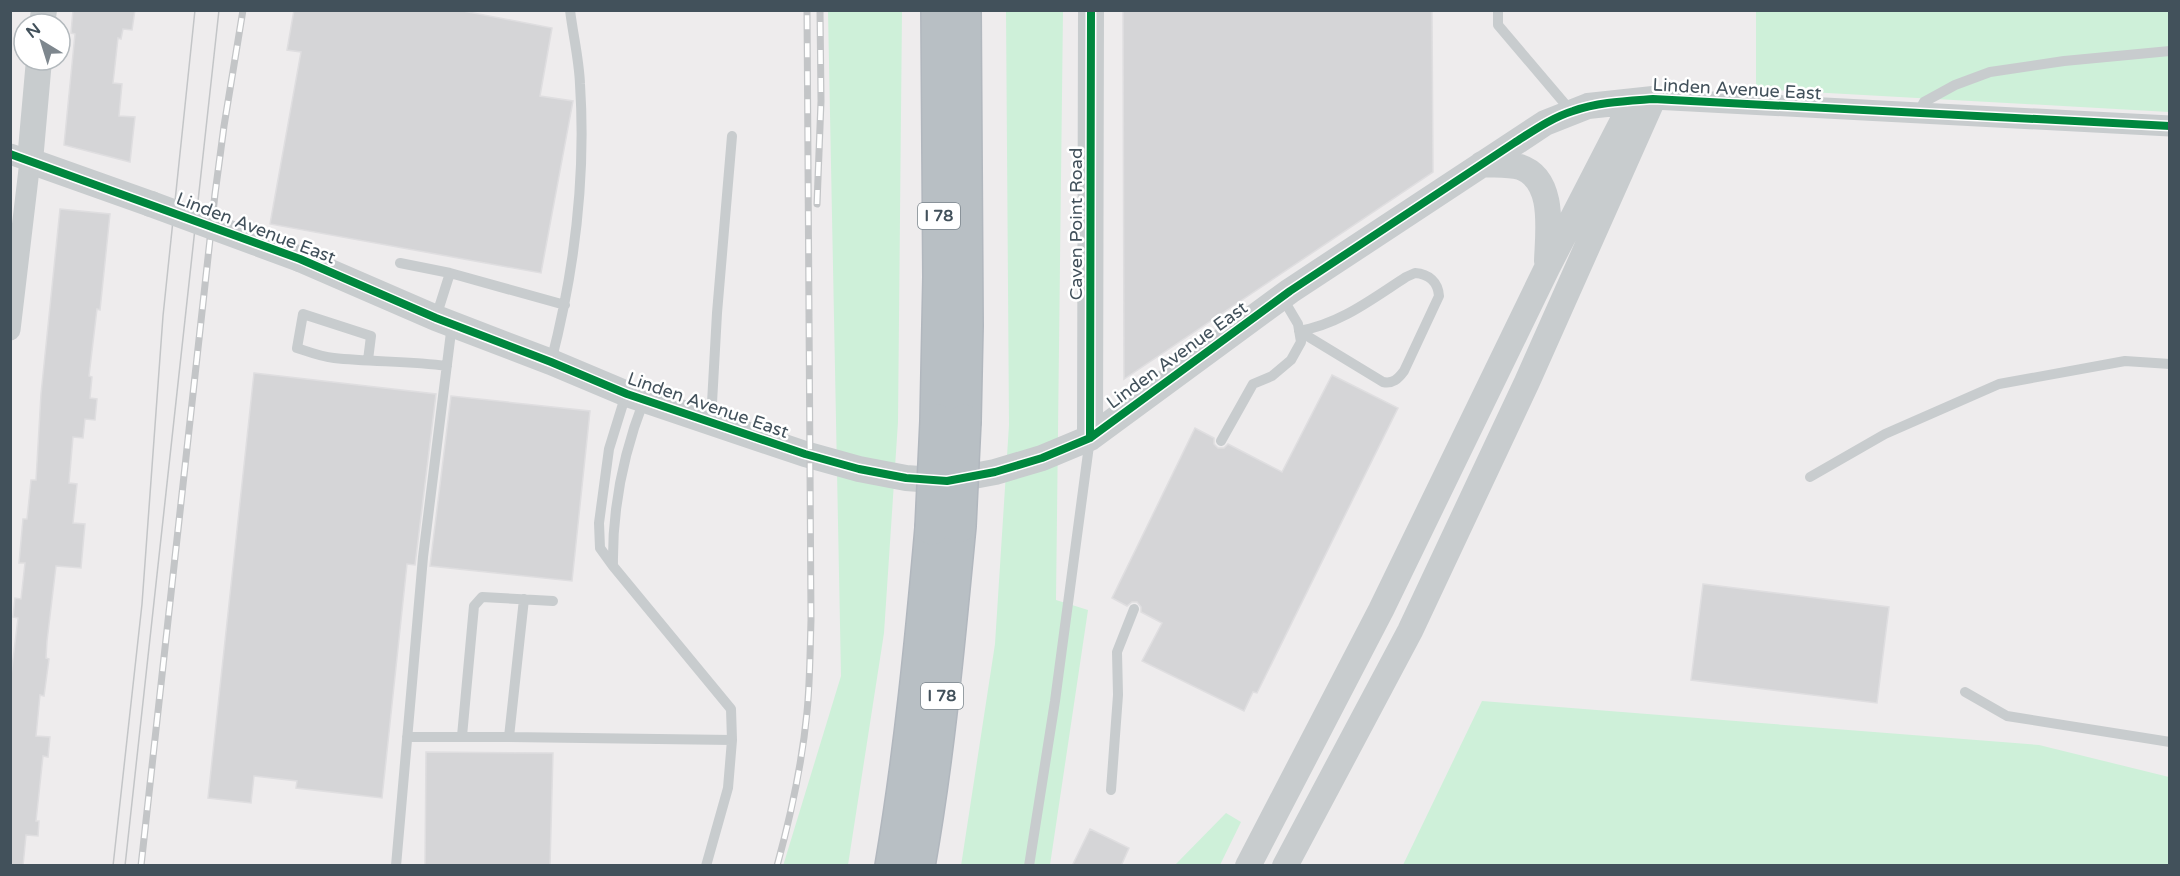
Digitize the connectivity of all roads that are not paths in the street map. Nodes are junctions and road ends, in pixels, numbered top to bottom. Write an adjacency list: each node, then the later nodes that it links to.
1 (570, 10): 19 (lane)
2 (938, 10): 28 (highway, I 78)
3 (964, 10): 28 (highway, I 78)
4 (1091, 10): 30 (street, Caven Point Road)
5 (1498, 10): 9 (lane)
6 (2169, 51): 10 (lane)
7 (37, 72): 13 (street)
8 (1643, 100): 9 (street, Linden Avenue East); 10 (street, Linden Avenue East); 16 (street); 51 (street)
9 (1571, 112): 14 (street, Linden Avenue East)
10 (1917, 114): 11 (street, Linden Avenue East)
11 (2169, 126)
12 (732, 136): 29 (lane)
13 (20, 157): 20 (street, Linden Avenue East, bridge); 21 (street)
14 (1482, 164): 16 (street); 18 (street, Linden Avenue East)
15 (400, 263): 17 (lane)
16 (1547, 268): 50 (street)
17 (450, 273): 19 (lane); 20 (lane)
18 (1282, 296): 22 (lane); 30 (street, Linden Avenue East)
19 (565, 305): 24 (lane)
20 (444, 321): 24 (street, Linden Avenue East); 26 (lane)
21 (10, 330)
22 (1299, 331): 22 (lane); 31 (lane)
23 (368, 360): 23 (lane); 26 (lane)
24 (551, 362): 27 (street, Linden Avenue East)
25 (2169, 364): 32 (lane)
26 (447, 366): 40 (lane)
27 (636, 396): 29 (street, Linden Avenue East); 34 (lane); 34 (lane)
28 (951, 421): 33 (highway, I 78, bridge)
29 (711, 422): 30 (street, Linden Avenue East)
30 (1090, 438): 49 (lane)
31 (1221, 441)
32 (1810, 477)
33 (945, 527): 47 (highway, I 78); 48 (highway, I 78)
34 (613, 566): 42 (lane)
35 (524, 599): 36 (lane); 39 (lane); 41 (lane)
36 (553, 602)
37 (1134, 609): 44 (lane)
38 (1965, 692): 43 (lane)
39 (462, 736): 40 (lane); 41 (lane)
40 (407, 737): 45 (lane)
41 (509, 737): 42 (lane)
42 (732, 740): 46 (lane)
43 (2169, 742)
44 (1111, 790)
45 (396, 866)
46 (706, 866)
47 (892, 866)
48 (918, 866)
49 (1029, 866)
50 (1248, 866)
51 (1285, 866)

